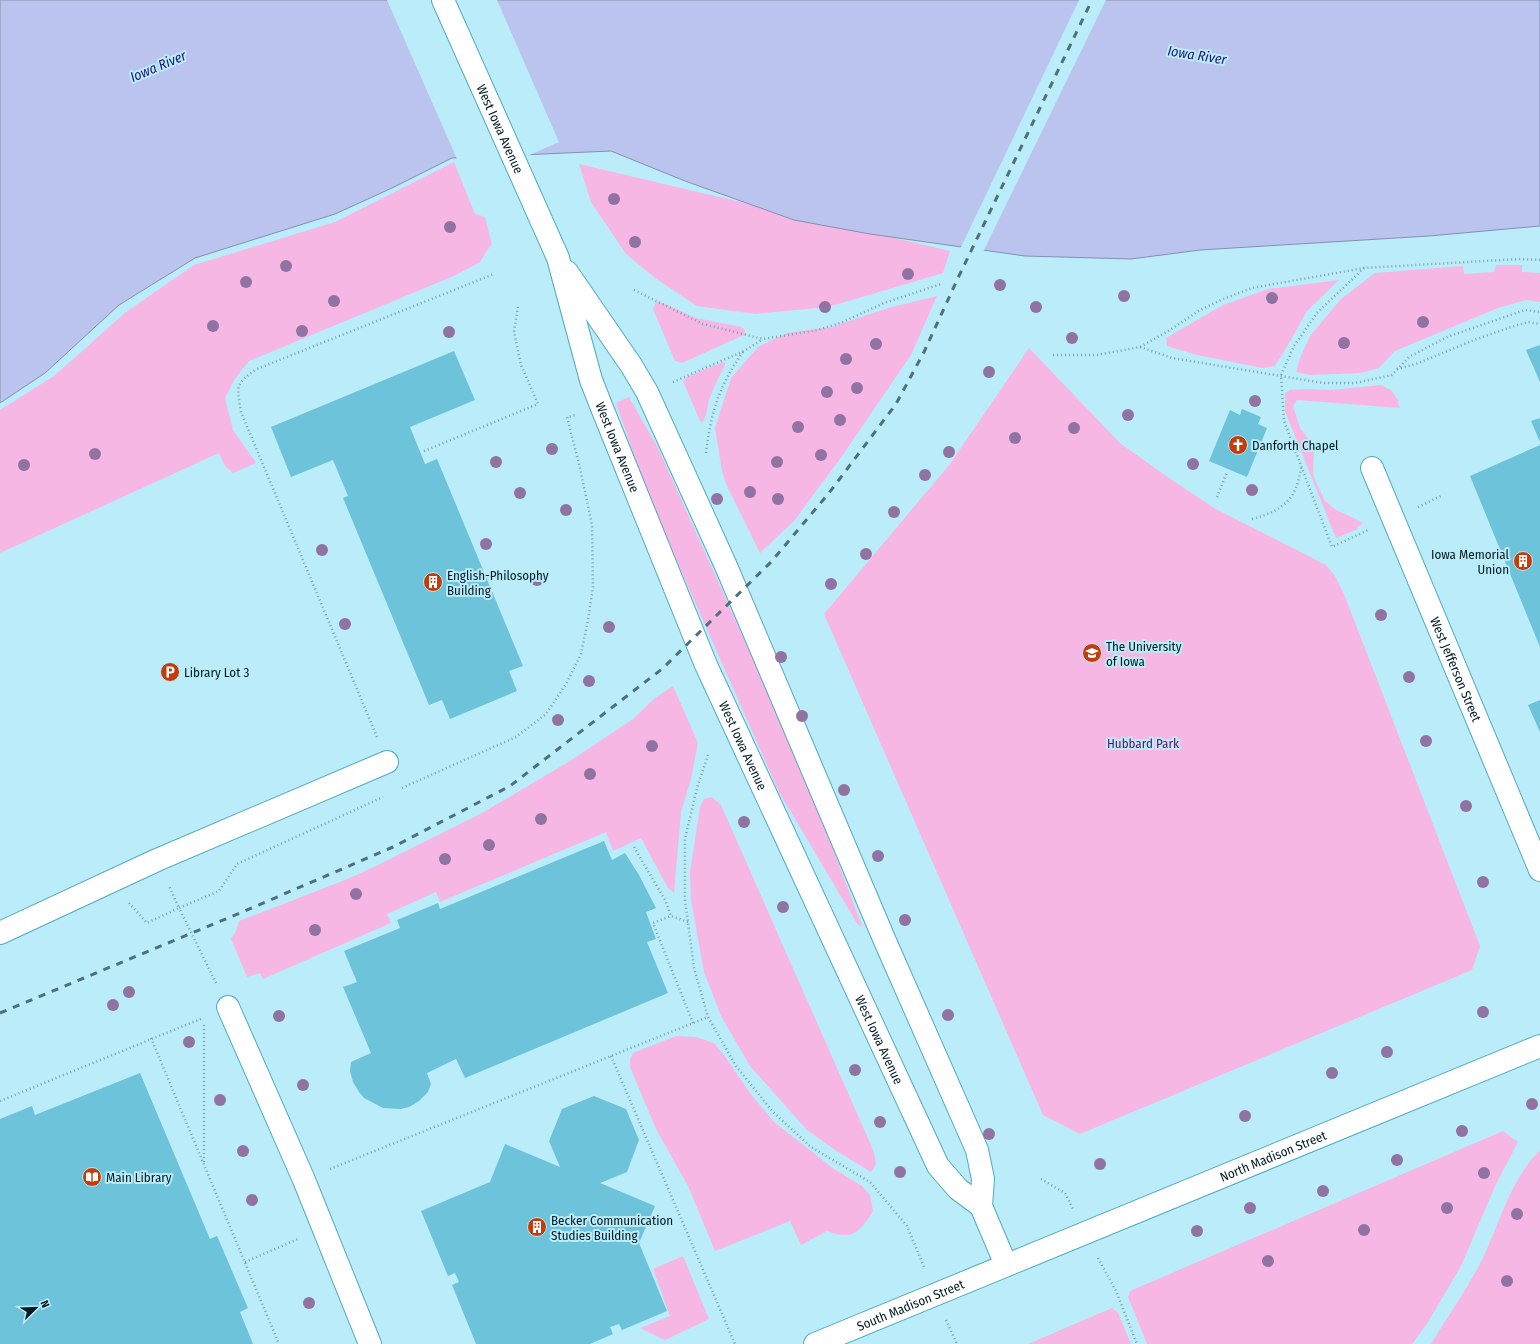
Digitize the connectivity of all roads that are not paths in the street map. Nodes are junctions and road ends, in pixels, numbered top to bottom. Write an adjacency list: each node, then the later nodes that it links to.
1 (442, 0): 2 (street, West Iowa Avenue)
2 (558, 258): 9 (street, West Iowa Avenue); 9 (street, West Iowa Avenue)
3 (1372, 468): 5 (street, West Jefferson Street)
4 (387, 762): 6 (street)
5 (1540, 870)
6 (0, 933)
7 (228, 1007): 11 (street)
8 (1540, 1046): 10 (street, North Madison Street)
9 (981, 1206): 10 (street, West Iowa Avenue)
10 (1006, 1265): 12 (street, South Madison Street)
11 (370, 1344)
12 (815, 1344)

